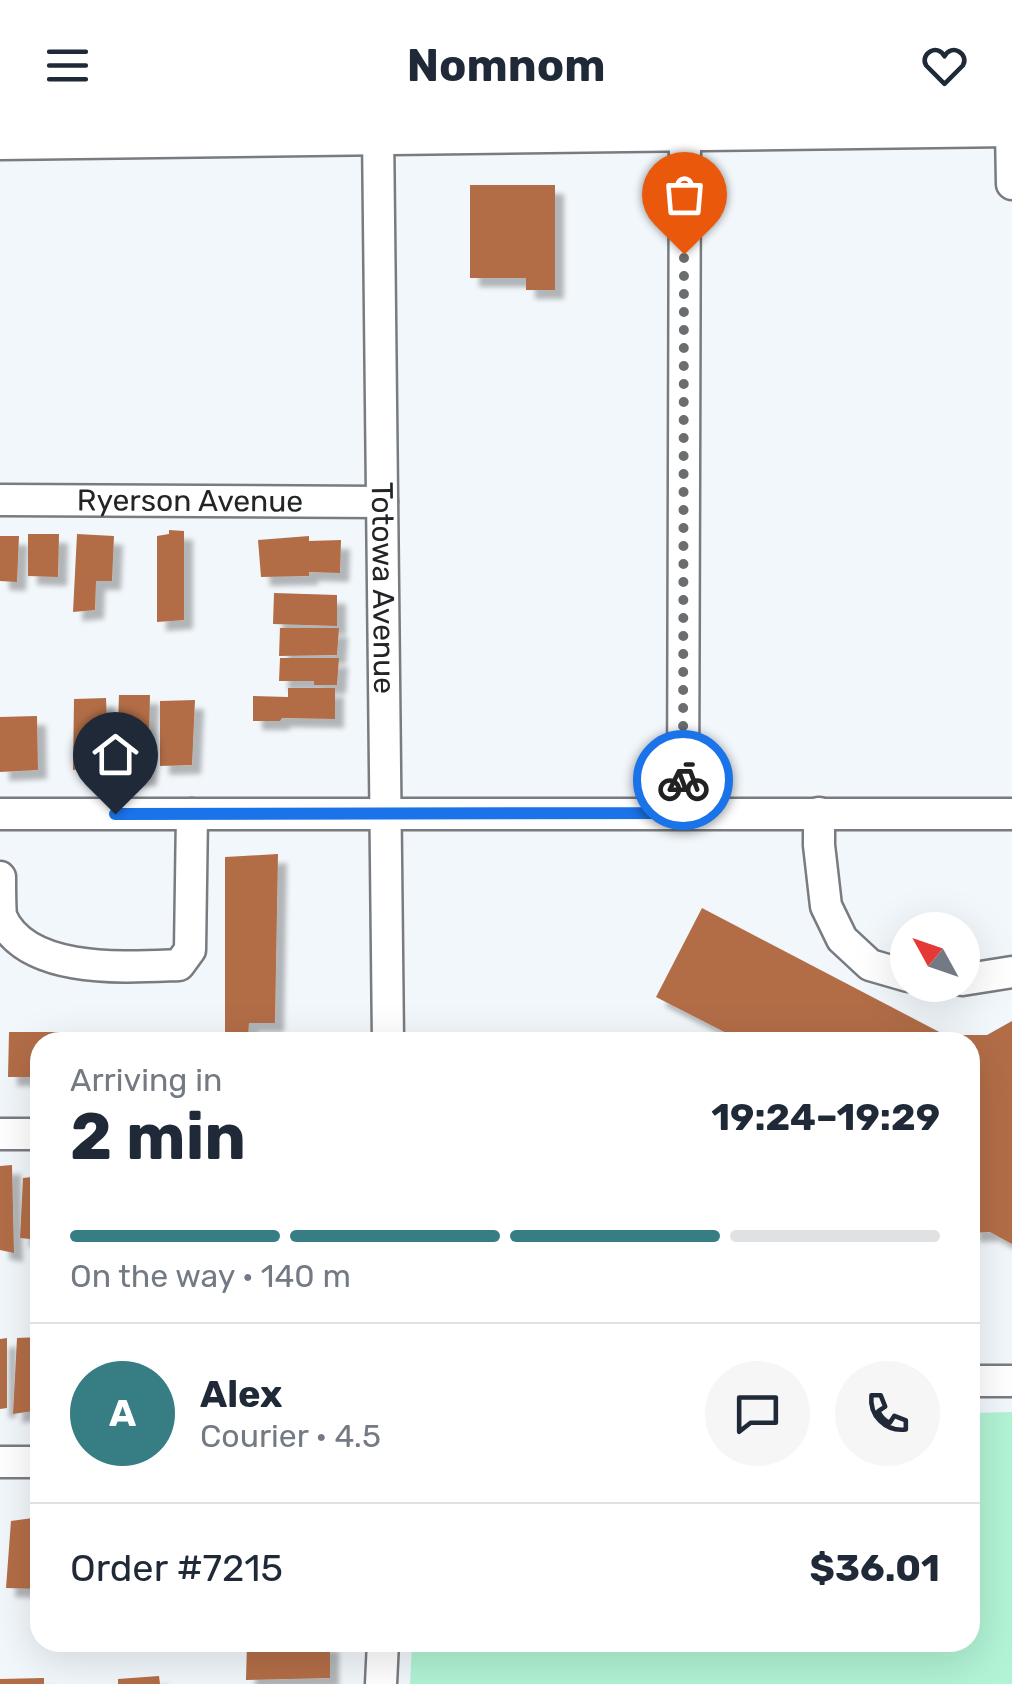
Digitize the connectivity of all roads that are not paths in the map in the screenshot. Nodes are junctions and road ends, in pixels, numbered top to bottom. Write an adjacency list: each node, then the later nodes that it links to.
1 (1012, 131): 2 (street); 5 (street)
2 (684, 132): 3 (street); 8 (street)
3 (378, 134): 4 (street); 7 (street, Totowa Avenue)
4 (0, 144)
5 (1012, 184)
6 (0, 500): 7 (street, Ryerson Avenue)
7 (382, 502): 12 (street, Totowa Avenue)
8 (683, 813): 9 (street); 12 (street)
9 (819, 813): 13 (street); 15 (street)
10 (0, 814): 11 (street)
11 (192, 814): 12 (street); 14 (street)
12 (386, 814): 18 (street, Totowa Avenue)
13 (1012, 814)
14 (0, 878)
15 (890, 971)
16 (1012, 972): 17 (street)
17 (980, 977)
18 (388, 1032)
19 (0, 1134): 20 (street)
20 (30, 1134)
21 (980, 1380): 22 (street)
22 (1012, 1381)
23 (0, 1462): 24 (street)
24 (30, 1462)
25 (383, 1652): 26 (street)
26 (381, 1684)

